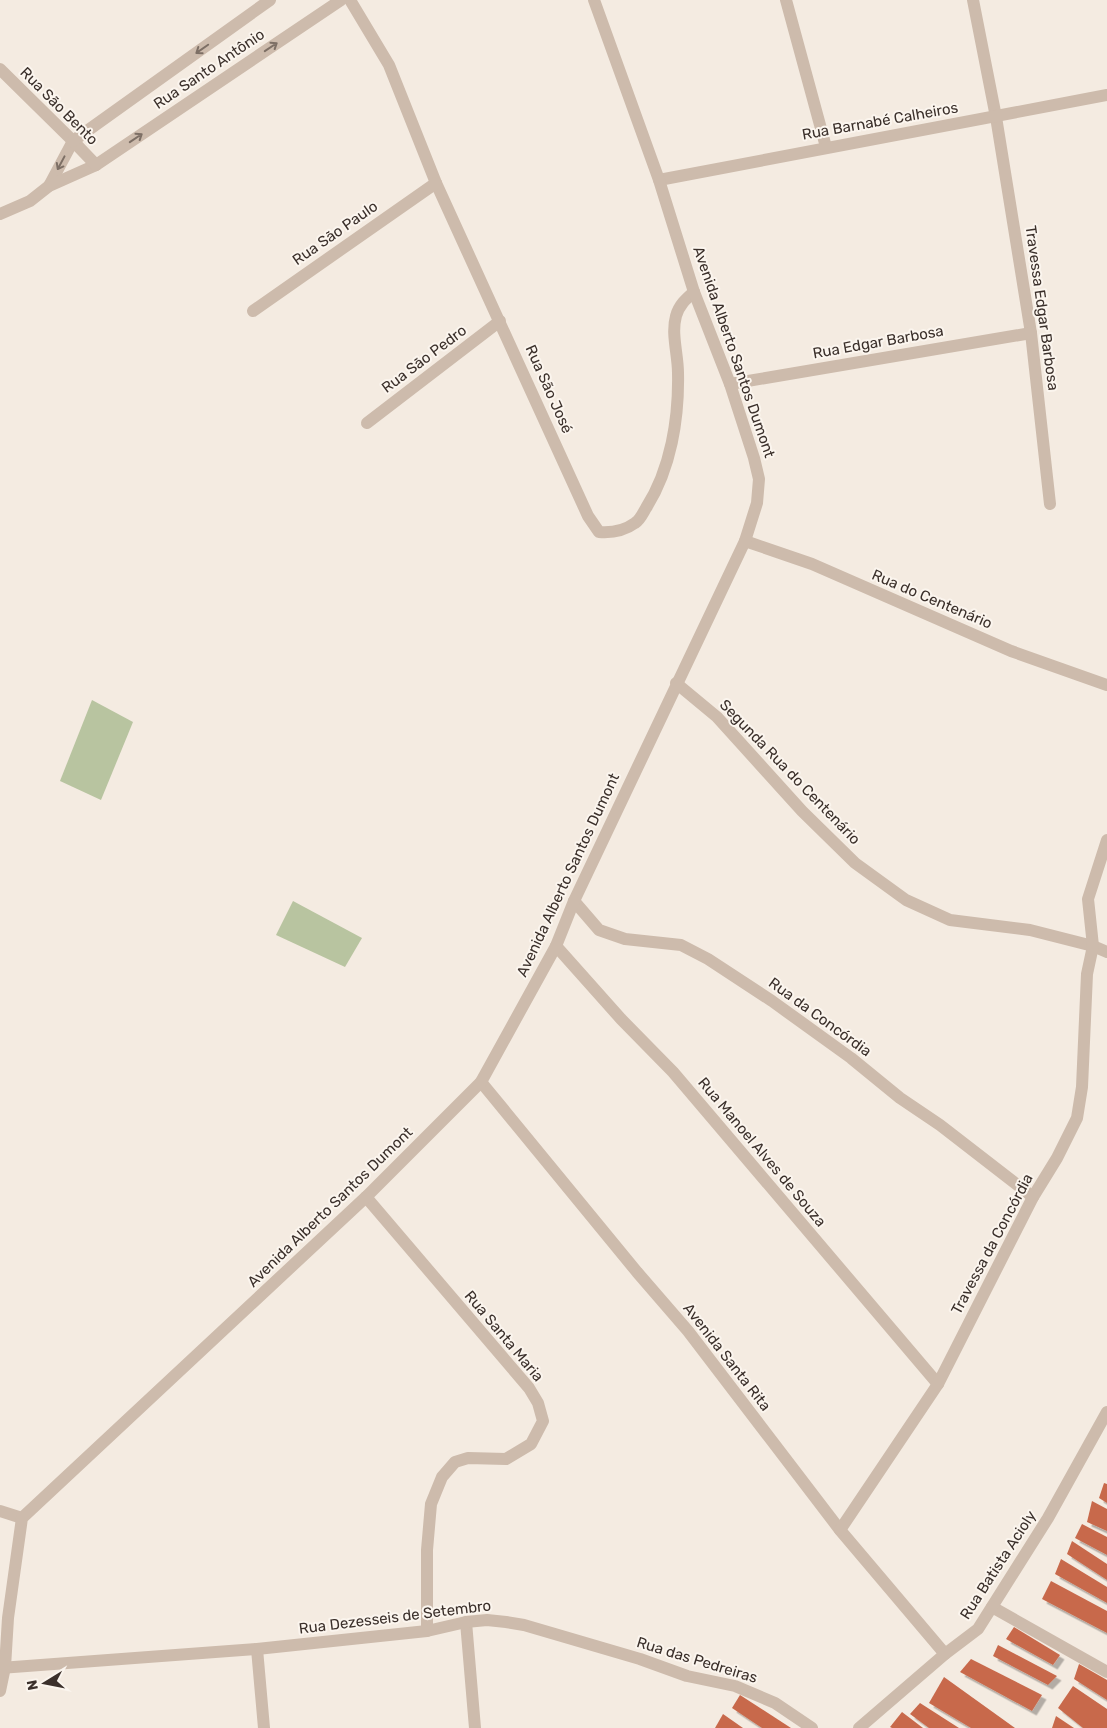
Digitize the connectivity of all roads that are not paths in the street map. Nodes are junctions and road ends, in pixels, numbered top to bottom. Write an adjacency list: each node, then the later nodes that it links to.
1 (270, 0): 10 (street, Rua Santo Antônio, one-way to 10)
2 (341, 0): 12 (street, Rua Santo Antônio, one-way to 2)
3 (350, 0): 14 (street, Rua São José)
4 (594, 0): 13 (street, Avenida Alberto Santos Dumont)
5 (786, 0): 11 (street)
6 (973, 0): 9 (street, Travessa Edgar Barbosa)
7 (0, 69): 10 (street, Rua São Bento)
8 (1107, 95): 9 (street, Rua Barnabé Calheiros)
9 (996, 117): 11 (street, Rua Barnabé Calheiros); 20 (street, Travessa Edgar Barbosa)
10 (73, 140): 12 (street, Rua São Bento); 15 (street, one-way to 15)
11 (826, 147): 13 (street, Rua Barnabé Calheiros)
12 (96, 165): 15 (street, Rua Santo Antônio)
13 (659, 180): 17 (street, Avenida Alberto Santos Dumont)
14 (436, 183): 18 (street, Rua São Paulo); 19 (street, Rua São José)
15 (49, 186): 16 (street)
16 (0, 214)
17 (694, 292): 19 (street, Rua São José); 21 (street, Avenida Alberto Santos Dumont)
18 (253, 311)
19 (500, 321): 22 (street, Rua São Pedro)
20 (1031, 332): 21 (street, Rua Edgar Barbosa); 23 (street, Travessa Edgar Barbosa)
21 (730, 384): 24 (street, Avenida Alberto Santos Dumont)
22 (367, 423)
23 (1050, 504)
24 (745, 541): 25 (street, Avenida Alberto Santos Dumont); 26 (street, Rua do Centenário)
25 (676, 683): 28 (street, Avenida Alberto Santos Dumont); 30 (street, Segunda Rua do Centenário)
26 (1107, 685)
27 (1107, 840): 30 (street, Travessa da Concórdia)
28 (574, 901): 29 (street, Avenida Alberto Santos Dumont); 33 (street, Rua da Concórdia)
29 (556, 946): 32 (street, Avenida Alberto Santos Dumont); 35 (street, Rua Manoel Alves de Souza)
30 (1093, 946): 31 (street, Segunda Rua do Centenário); 33 (street, Travessa da Concórdia)
31 (1107, 952)
32 (481, 1082): 34 (street, Avenida Alberto Santos Dumont); 39 (street, Avenida Santa Rita)
33 (1033, 1197): 35 (street, Travessa da Concórdia)
34 (366, 1198): 38 (street, Avenida Alberto Santos Dumont); 42 (street, Rua Santa Maria)
35 (938, 1384): 39 (street, Travessa da Concórdia)
36 (1107, 1412): 40 (street, Rua Batista Acioly)
37 (0, 1511): 38 (street)
38 (22, 1518): 46 (street)
39 (840, 1530): 45 (street, Avenida Santa Rita)
40 (992, 1607): 45 (street, Rua Batista Acioly); 47 (street)
41 (466, 1622): 42 (street, Rua Dezesseis de Setembro); 43 (street, Rua Dezesseis de Setembro); 50 (street)
42 (427, 1631): 44 (street, Rua Dezesseis de Setembro)
43 (566, 1637): 51 (street, Rua das Pedreiras)
44 (257, 1649): 46 (street, Rua Dezesseis de Setembro); 49 (street)
45 (945, 1654): 52 (street, Rua Batista Acioly)
46 (2, 1668): 48 (street)
47 (1107, 1672)
48 (0, 1691)
49 (264, 1728)
50 (475, 1728)
51 (812, 1728)
52 (859, 1728)

